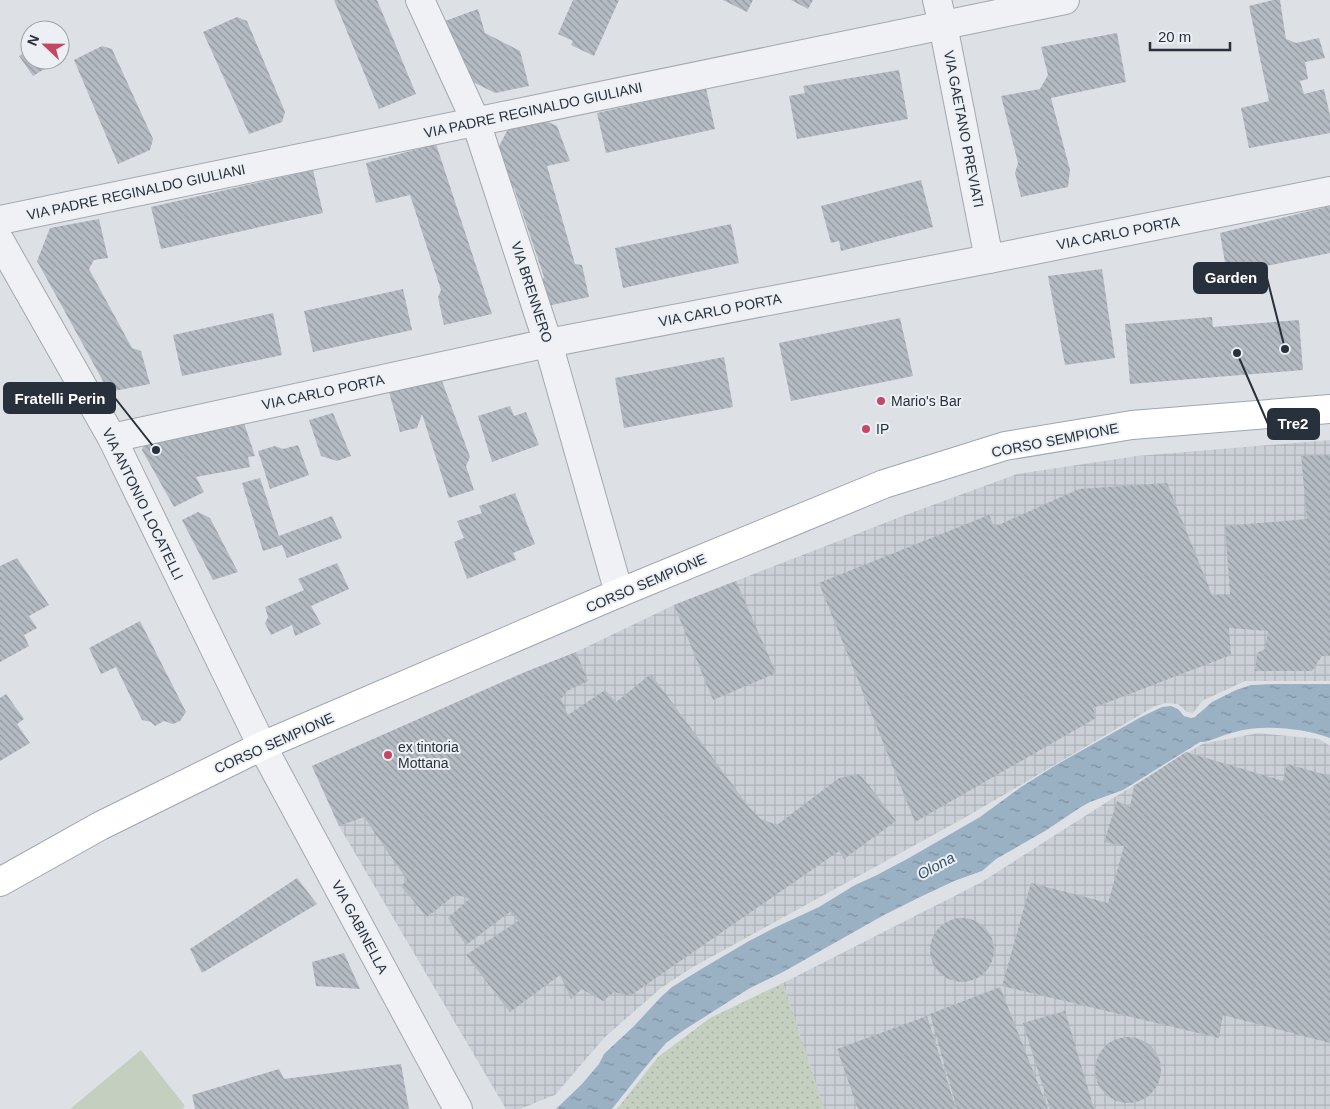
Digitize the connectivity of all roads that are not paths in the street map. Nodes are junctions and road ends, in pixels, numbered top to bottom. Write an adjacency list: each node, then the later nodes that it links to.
1 (420, 0): 4 (street, VIA BRENNERO)
2 (1065, 0): 3 (street, VIA PADRE REGINALDO GIULIANI)
3 (940, 13): 4 (street, VIA PADRE REGINALDO GIULIANI); 8 (street, VIA GAETANO PREVIATI)
4 (476, 122): 6 (street, VIA PADRE REGINALDO GIULIANI); 9 (street, VIA BRENNERO)
5 (1330, 190): 8 (street, VIA CARLO PORTA)
6 (0, 220)
7 (0, 241): 11 (street, VIA ANTONIO LOCATELLI)
8 (989, 259): 9 (street, VIA CARLO PORTA)
9 (548, 343): 11 (street, VIA CARLO PORTA); 12 (street, VIA BRENNERO)
10 (1330, 409): 12 (main road, CORSO SEMPIONE)
11 (112, 438): 13 (street, VIA ANTONIO LOCATELLI)
12 (619, 593): 13 (main road, CORSO SEMPIONE)
13 (262, 746): 14 (main road, CORSO SEMPIONE); 15 (street, VIA GABINELLA)
14 (0, 882)
15 (458, 1109)

